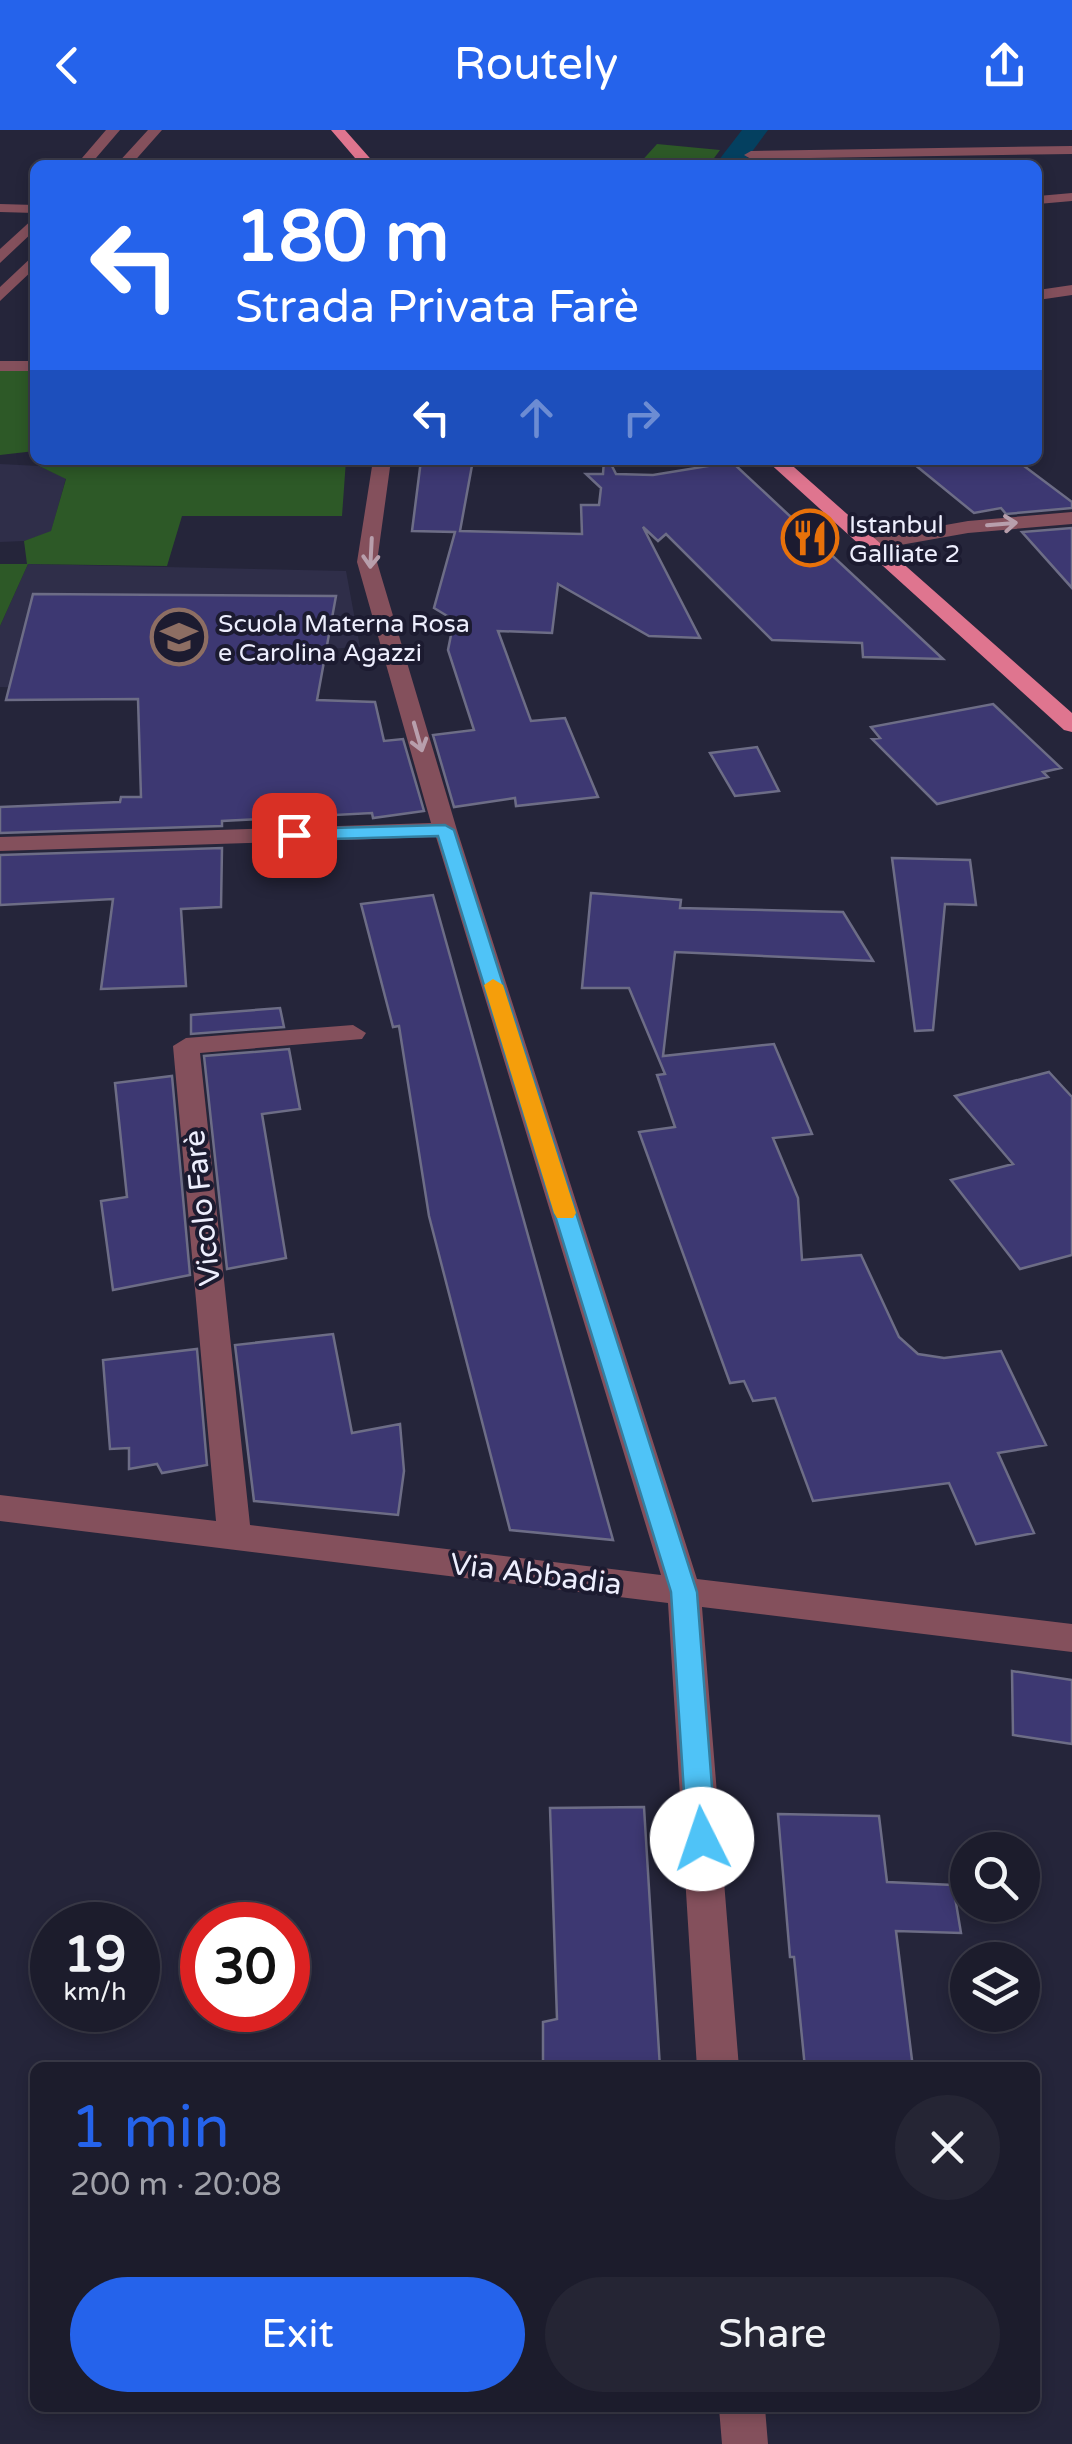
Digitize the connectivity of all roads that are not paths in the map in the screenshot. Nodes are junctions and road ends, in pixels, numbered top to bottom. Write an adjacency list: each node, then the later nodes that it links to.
1 (113, 130): 6 (street)
2 (155, 130): 7 (street)
3 (338, 130): 8 (main road)
4 (1072, 150): 5 (street)
5 (751, 154)
6 (87, 160)
7 (128, 160)
8 (365, 160)
9 (1072, 197): 10 (street)
10 (1042, 200)
11 (0, 208): 12 (street)
12 (30, 210)
13 (30, 225): 14 (street)
14 (0, 258)
15 (30, 264): 18 (street)
16 (1072, 290): 17 (street)
17 (1042, 294)
18 (0, 296)
19 (0, 366): 20 (street)
20 (30, 366)
21 (381, 465): 26 (street, one-way to 26)
22 (782, 465): 24 (main road)
23 (1072, 518): 24 (street, one-way to 23)
24 (872, 544): 25 (main road)
25 (1072, 725)
26 (445, 830): 27 (street); 31 (street)
27 (0, 844)
28 (353, 1032): 30 (street, Vicolo Farè)
29 (0, 1508): 30 (street, Via Abbadia)
30 (234, 1537): 31 (street, Via Abbadia)
31 (684, 1592): 32 (street, Via Abbadia); 33 (street)
32 (1072, 1638)
33 (718, 2062)
34 (742, 2412): 35 (street)
35 (745, 2444)

